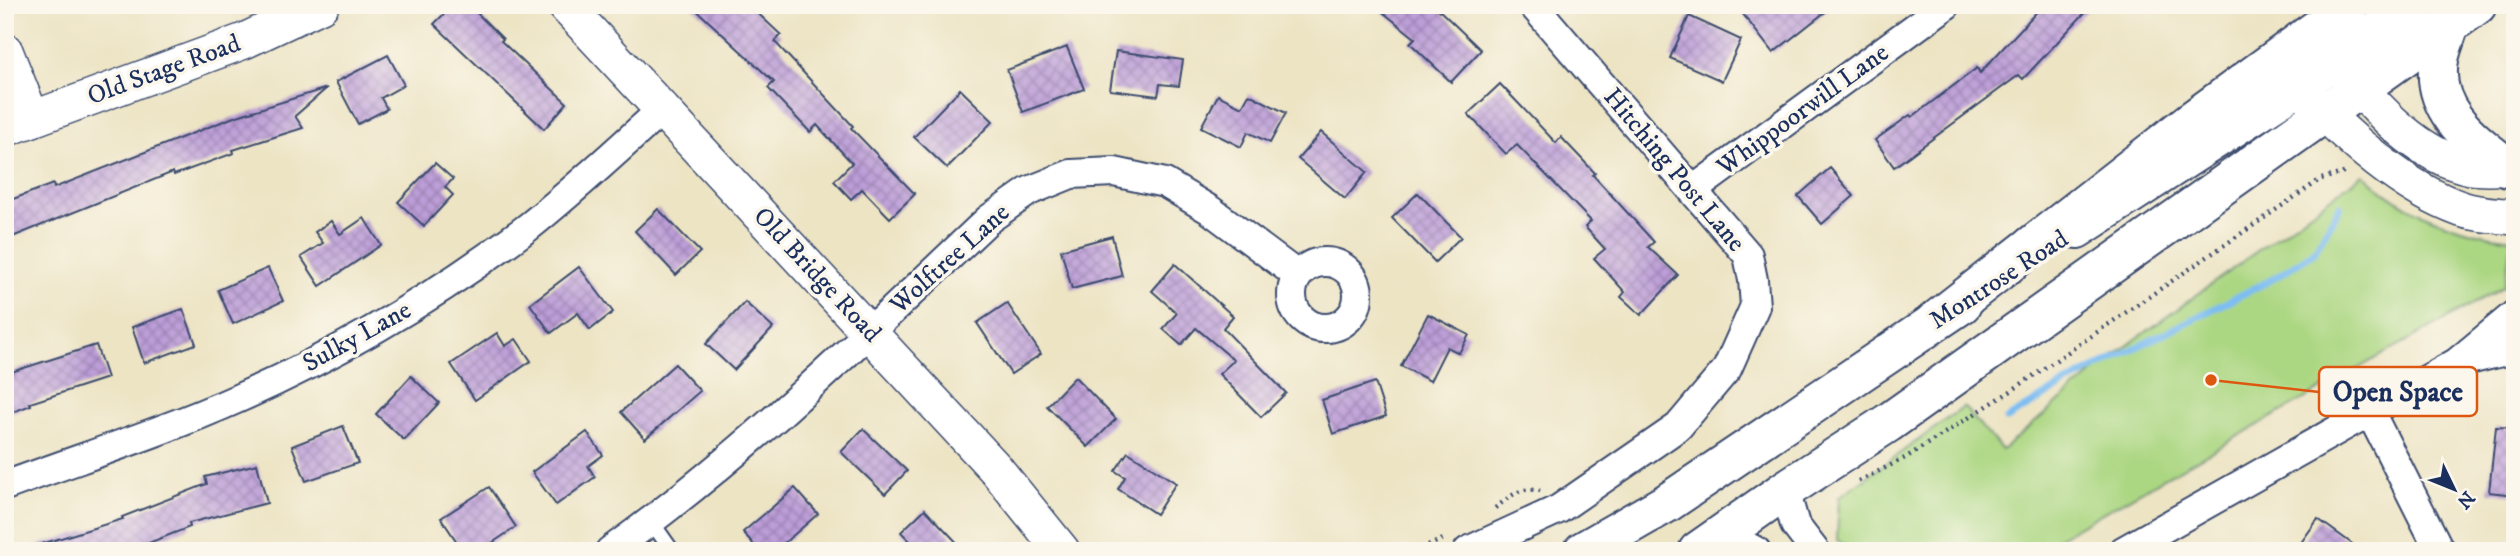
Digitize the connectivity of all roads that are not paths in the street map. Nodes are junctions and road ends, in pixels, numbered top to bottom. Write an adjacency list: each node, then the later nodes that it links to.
1 (321, 5): 13 (street, Old Stage Road)
2 (565, 5): 11 (street, Old Bridge Road)
3 (1533, 5): 15 (street, Hitching Post Lane)
4 (1946, 5): 15 (street, Whippoorwill Lane)
5 (2350, 5): 19 (main road)
6 (2413, 5): 9 (main road, Montrose Road)
7 (2463, 14): 9 (main road, Montrose Road); 14 (main road)
8 (5, 51): 13 (street)
9 (2347, 74): 10 (main road, Montrose Road); 12 (main road, Montrose Road); 14 (street)
10 (2299, 85): 12 (street); 19 (main road, Montrose Road)
11 (663, 109): 20 (street, Old Bridge Road); 24 (street, Sulky Lane)
12 (2325, 114): 16 (street); 25 (main road, Montrose Road)
13 (19, 124)
14 (2511, 168)
15 (1693, 190): 31 (street, Hitching Post Lane)
16 (2515, 217)
17 (1297, 275): 20 (street, Wolftree Lane)
18 (2515, 314): 22 (street)
19 (1934, 322): 32 (main road, Montrose Road)
20 (870, 331): 26 (street, Wolftree Lane); 30 (street, Old Bridge Road)
21 (2515, 345): 22 (street)
22 (2456, 363): 23 (street)
23 (2370, 412): 34 (street); 35 (street)
24 (5, 486)
25 (1785, 489): 27 (main road, Montrose Road); 33 (street)
26 (651, 521): 28 (street, Wolftree Lane); 29 (lane)
27 (1726, 545)
28 (610, 551)
29 (672, 551)
30 (1062, 551)
31 (1468, 551)
32 (1583, 551)
33 (1815, 551)
34 (2123, 551)
35 (2440, 551)

